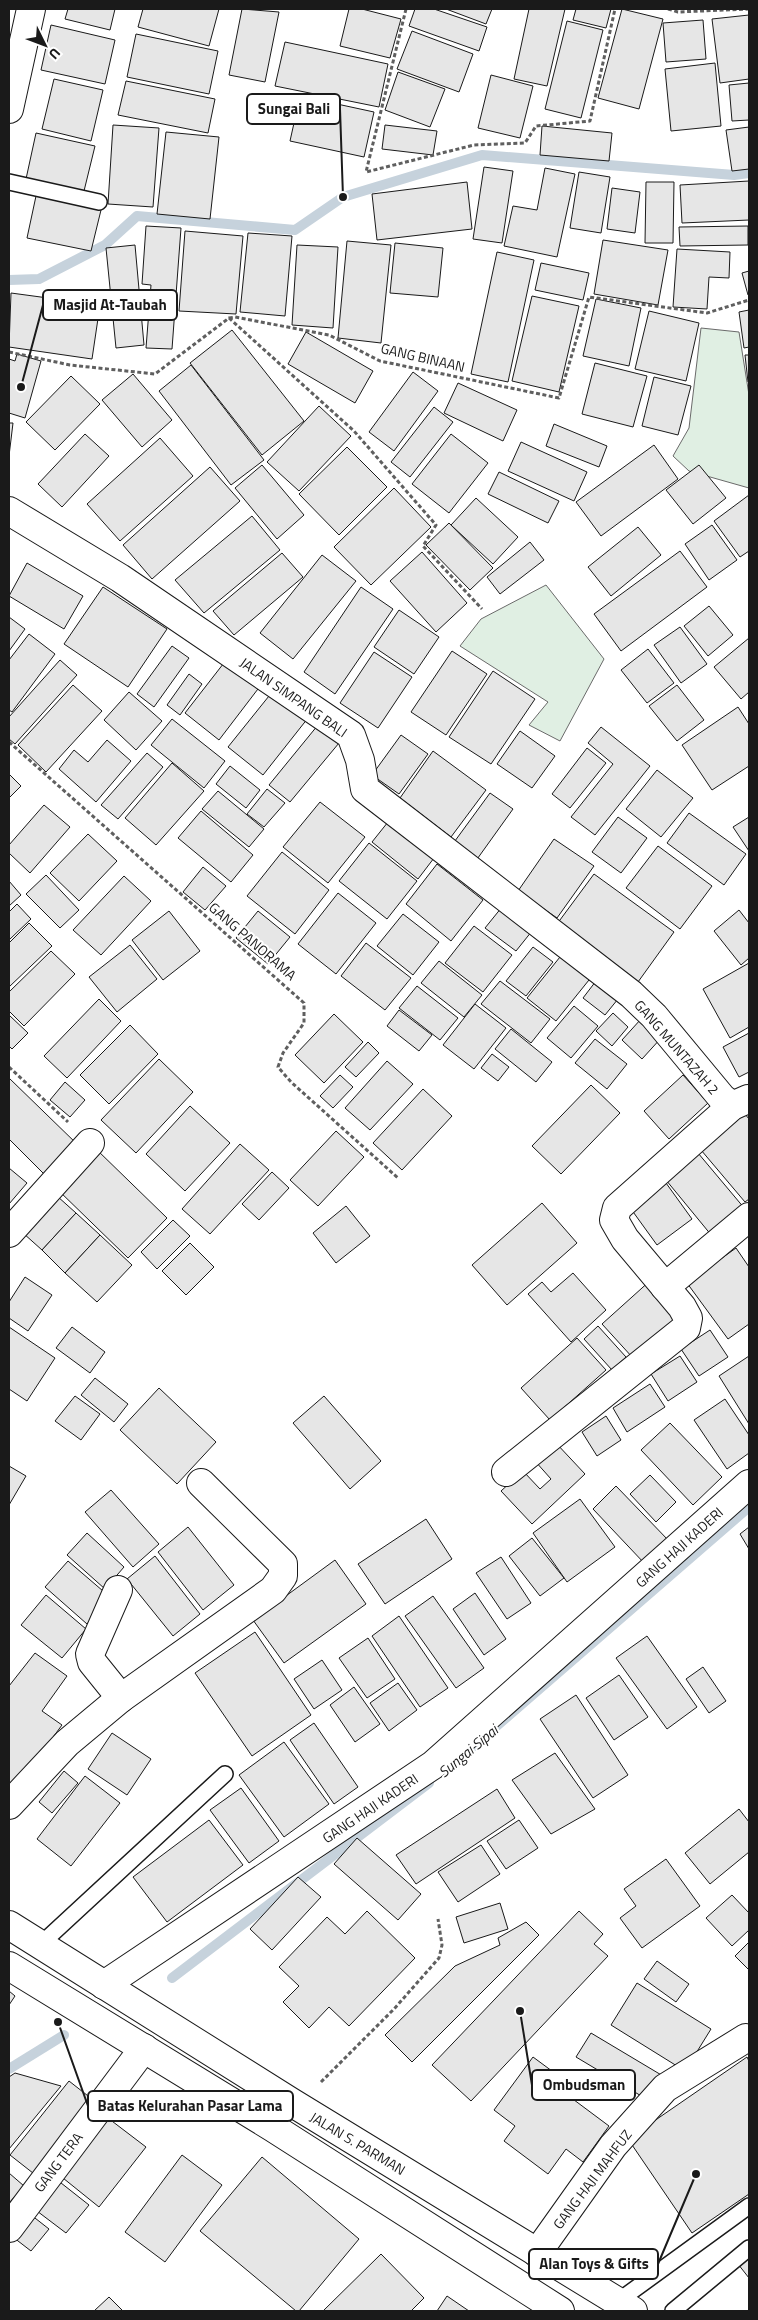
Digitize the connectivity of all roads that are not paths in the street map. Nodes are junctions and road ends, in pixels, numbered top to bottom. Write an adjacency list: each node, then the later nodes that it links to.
1 (31, 9): 2 (main road)
2 (9, 110)
3 (9, 182): 4 (lane)
4 (99, 202)
5 (9, 511): 6 (main road, JALAN SIMPANG BALI)
6 (631, 994): 7 (main road, GANG MUNTAZAH 2)
7 (744, 1102): 11 (main road)
8 (90, 1143): 10 (main road)
9 (749, 1217): 11 (main road)
10 (9, 1233)
11 (665, 1287): 12 (main road)
12 (506, 1472)
13 (202, 1483): 16 (main road)
14 (749, 1484): 22 (main road, GANG HAJI KADERI)
15 (118, 1590): 16 (main road)
16 (121, 1698): 18 (main road)
17 (225, 1774): 20 (lane)
18 (9, 1805)
19 (9, 1925): 20 (main road, JALAN S. PARMAN)
20 (40, 1945): 22 (main road, JALAN S. PARMAN)
21 (9, 1966): 25 (main road)
22 (104, 1985): 24 (main road, JALAN S. PARMAN)
23 (746, 2038): 30 (main road, GANG HAJI MAHFUZ)
24 (194, 2041): 26 (main road); 30 (main road, JALAN S. PARMAN)
25 (144, 2048): 26 (main road); 28 (main road, GANG TERA)
26 (176, 2068): 32 (main road)
27 (749, 2206): 31 (lane)
28 (9, 2228)
29 (749, 2248): 33 (lane)
30 (537, 2253): 31 (main road, JALAN S. PARMAN)
31 (625, 2306)
32 (560, 2311)
33 (673, 2311)

